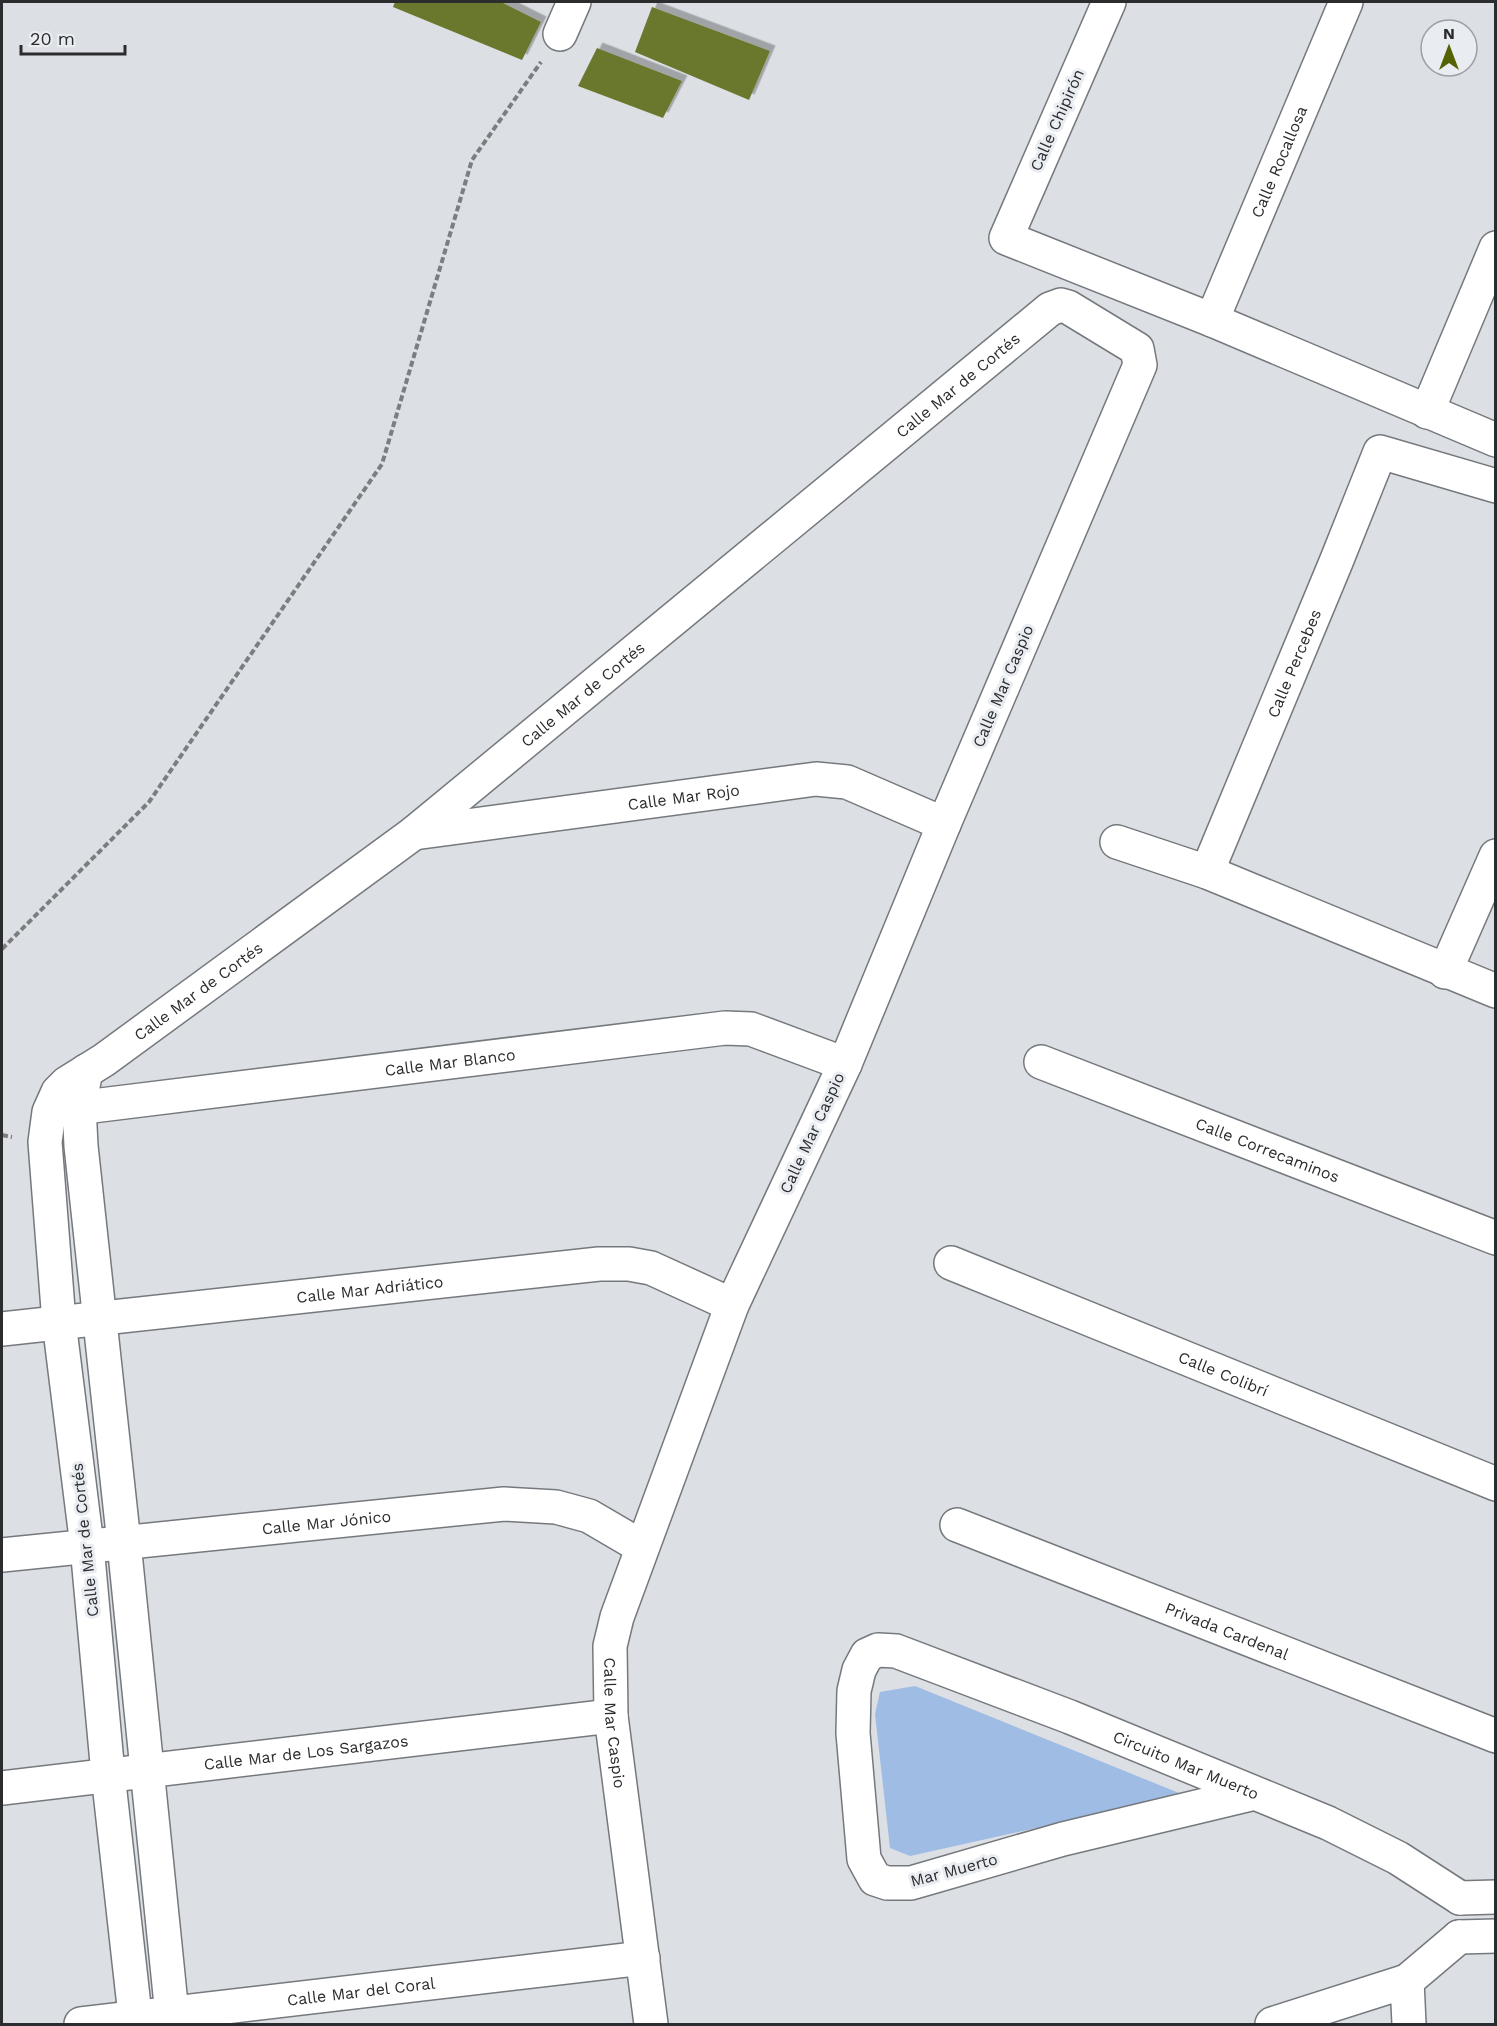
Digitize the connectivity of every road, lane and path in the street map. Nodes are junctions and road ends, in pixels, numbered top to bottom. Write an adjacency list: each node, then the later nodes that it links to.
1 (574, 2): 4 (street)
2 (1109, 2): 7 (street, Calle Chipirón)
3 (1346, 2): 7 (street, Calle Rocallosa)
4 (560, 34): 16 (path)
5 (1496, 248): 8 (street)
6 (1068, 307): 11 (street, Calle Mar Caspio); 12 (street, Calle Mar de Cortés)
7 (1212, 320): 8 (street)
8 (1427, 412): 9 (street)
9 (1496, 440)
10 (1496, 486): 15 (street, Calle Percebes)
11 (944, 824): 12 (street, Calle Mar Rojo); 20 (street, Calle Mar Caspio)
12 (414, 833): 21 (street, Calle Mar de Cortés)
13 (1117, 843): 15 (street)
14 (1496, 856): 17 (street)
15 (1207, 872): 17 (street)
16 (2, 950)
17 (1445, 972): 18 (street)
18 (1496, 991)
19 (1041, 1062): 22 (street, Calle Correcaminos)
20 (845, 1064): 21 (street, Calle Mar Blanco); 24 (street, Calle Mar Caspio)
21 (64, 1109): 25 (street); 26 (street, Calle Mar de Cortés)
22 (1496, 1238)
23 (951, 1263): 28 (street, Calle Colibrí)
24 (732, 1305): 25 (street, Calle Mar Adriático); 32 (street, Calle Mar Caspio)
25 (100, 1318): 26 (street, Calle Mar Adriático); 30 (street)
26 (59, 1322): 27 (street, Calle Mar Adriático); 31 (street, Calle Mar de Cortés)
27 (2, 1329)
28 (1496, 1484)
29 (957, 1525): 36 (street, Privada Cardenal)
30 (124, 1543): 31 (street, Calle Mar Jónico); 32 (street, Calle Mar Jónico); 37 (street)
31 (87, 1546): 33 (street, Calle Mar Jónico); 38 (street, Calle Mar de Cortés)
32 (642, 1547): 35 (street, Calle Mar Caspio)
33 (2, 1555)
34 (867, 1656): 40 (street, Circuito Mar Muerto); 40 (street, Mar Muerto)
35 (611, 1716): 37 (street, Calle Mar de Los Sargazos); 45 (street, Calle Mar Caspio)
36 (1496, 1736)
37 (146, 1770): 38 (street, Calle Mar de Los Sargazos); 47 (street)
38 (108, 1774): 39 (street, Calle Mar de Los Sargazos); 48 (street, Calle Mar de Cortés)
39 (2, 1788)
40 (1255, 1793): 42 (street, Circuito Mar Muerto)
41 (1496, 1897): 42 (street)
42 (1460, 1898): 44 (street)
43 (1496, 1936): 44 (street)
44 (1459, 1937): 46 (street)
45 (643, 1958): 47 (street, Calle Mar del Coral); 50 (street, Calle Mar Caspio)
46 (1407, 1981): 51 (street); 52 (street)
47 (172, 2018): 48 (street, Calle Mar del Coral)
48 (136, 2021): 49 (street, Calle Mar del Coral)
49 (81, 2025)
50 (651, 2025)
51 (1272, 2025)
52 (1409, 2025)

